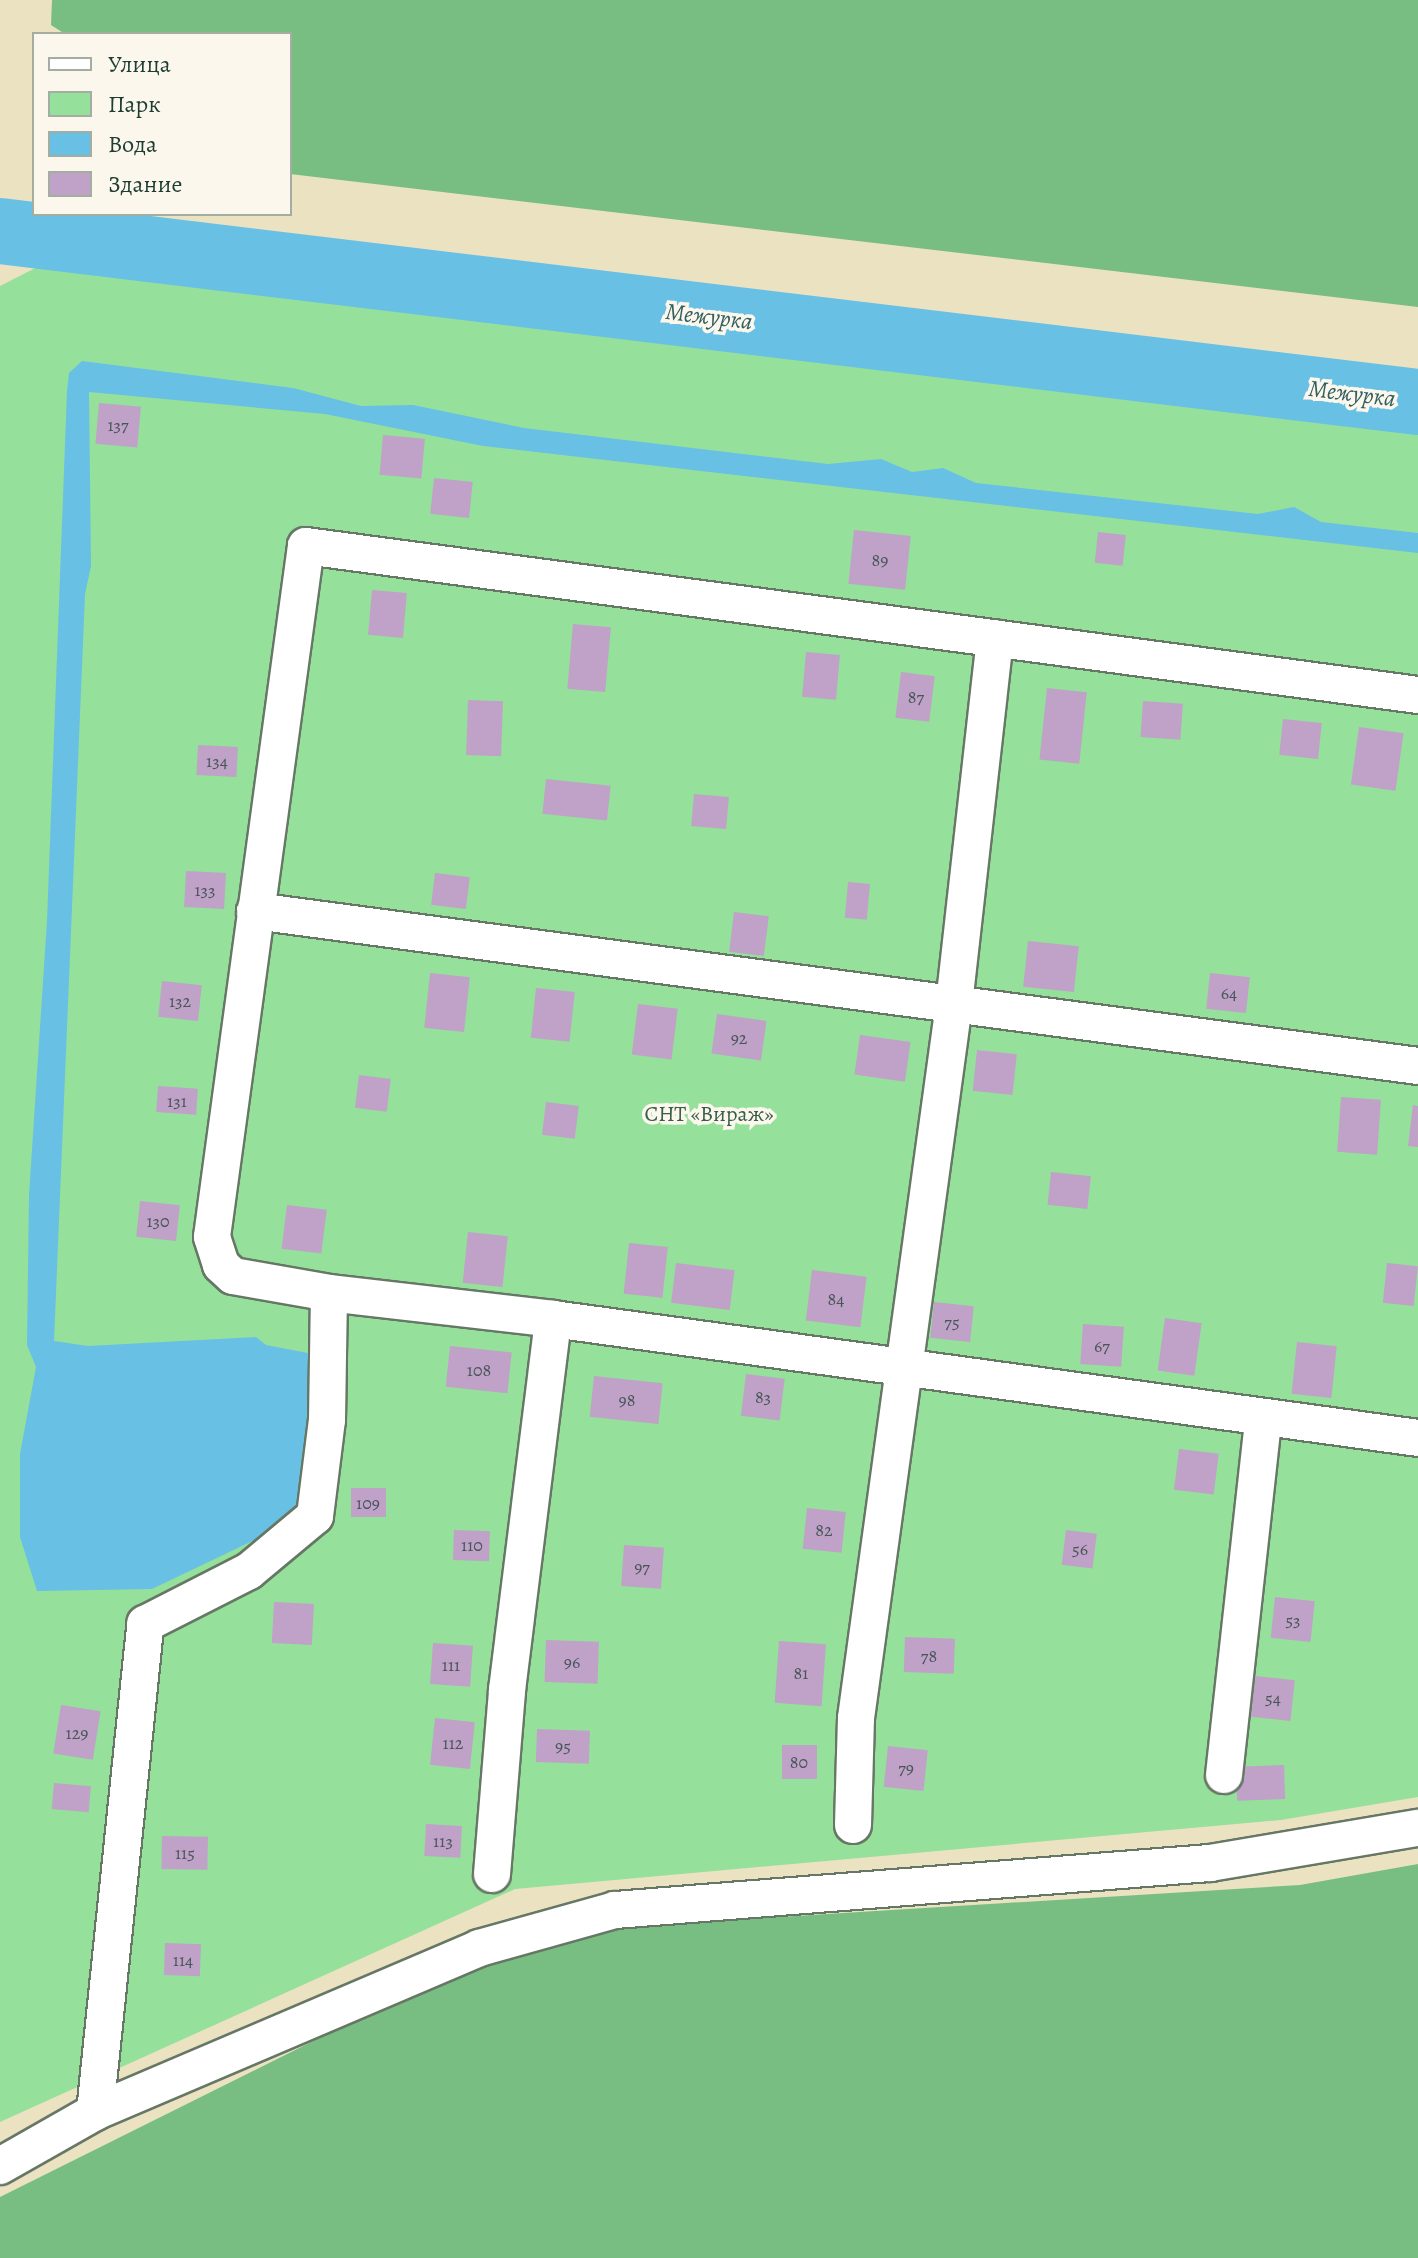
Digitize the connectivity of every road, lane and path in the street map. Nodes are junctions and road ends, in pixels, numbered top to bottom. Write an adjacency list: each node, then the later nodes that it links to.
1 (995, 638): 2 (street); 3 (street); 4 (street)
2 (1418, 695)
3 (255, 911): 4 (street); 6 (street)
4 (954, 1004): 5 (street); 8 (street)
5 (1418, 1066)
6 (329, 1293): 7 (street); 15 (street)
7 (553, 1319): 8 (street); 14 (street)
8 (904, 1368): 9 (street); 12 (street)
9 (1263, 1419): 10 (street); 11 (street)
10 (1418, 1438)
11 (1224, 1775)
12 (853, 1825)
13 (1418, 1828): 15 (street)
14 (492, 1874)
15 (95, 2112): 16 (street)
16 (0, 2166)

